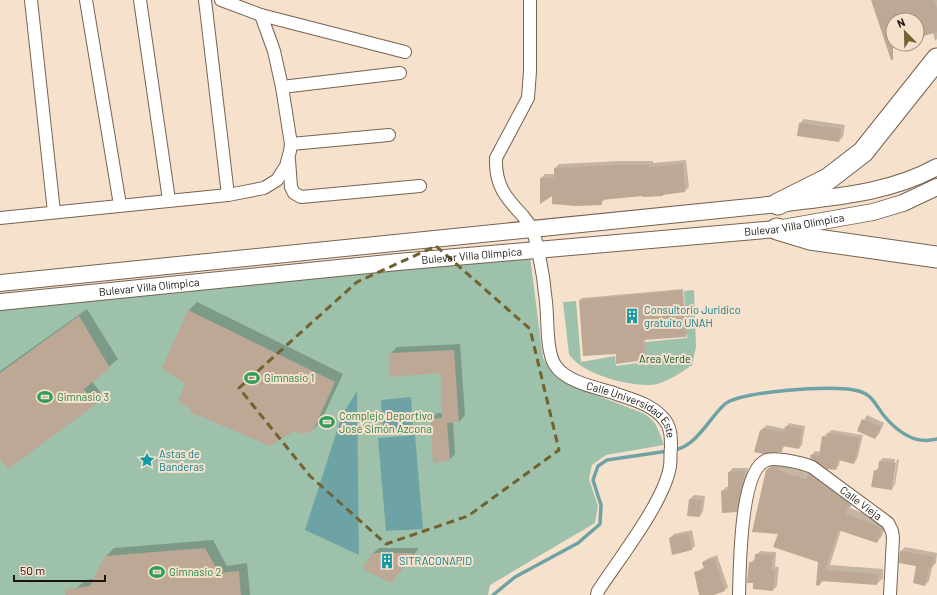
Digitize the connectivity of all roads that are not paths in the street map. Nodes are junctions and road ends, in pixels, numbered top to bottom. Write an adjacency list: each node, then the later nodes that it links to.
1 (31, 0): 22 (street)
2 (86, 0): 21 (street)
3 (140, 0): 19 (street)
4 (205, 0): 18 (street)
5 (530, 0): 24 (street)
6 (228, 1): 7 (street)
7 (261, 15): 8 (street); 11 (street)
8 (405, 52)
9 (937, 59): 20 (highway)
10 (400, 73): 11 (street)
11 (282, 87): 13 (street)
12 (389, 135): 13 (street)
13 (291, 144): 14 (street)
14 (289, 157): 16 (street); 18 (street)
15 (937, 167): 20 (main road, Bulevar Villa Olímpica)
16 (420, 186)
17 (937, 187): 25 (main road, Bulevar Villa Olímpica)
18 (228, 195): 19 (street)
19 (169, 200): 21 (street)
20 (778, 204): 24 (main road, Bulevar Villa Olímpica)
21 (120, 205): 22 (street)
22 (54, 212): 23 (street)
23 (0, 218)
24 (533, 228): 26 (street, Calle Universidad Este); 28 (main road, Bulevar Villa Olímpica)
25 (777, 229): 26 (main road, Bulevar Villa Olímpica); 27 (highway)
26 (539, 251): 29 (main road, Bulevar Villa Olímpica); 30 (street, Calle Universidad Este)
27 (937, 257)
28 (0, 283)
29 (0, 302)
30 (597, 595)
31 (739, 595): 32 (street, Calle Vieja)
32 (890, 595)

